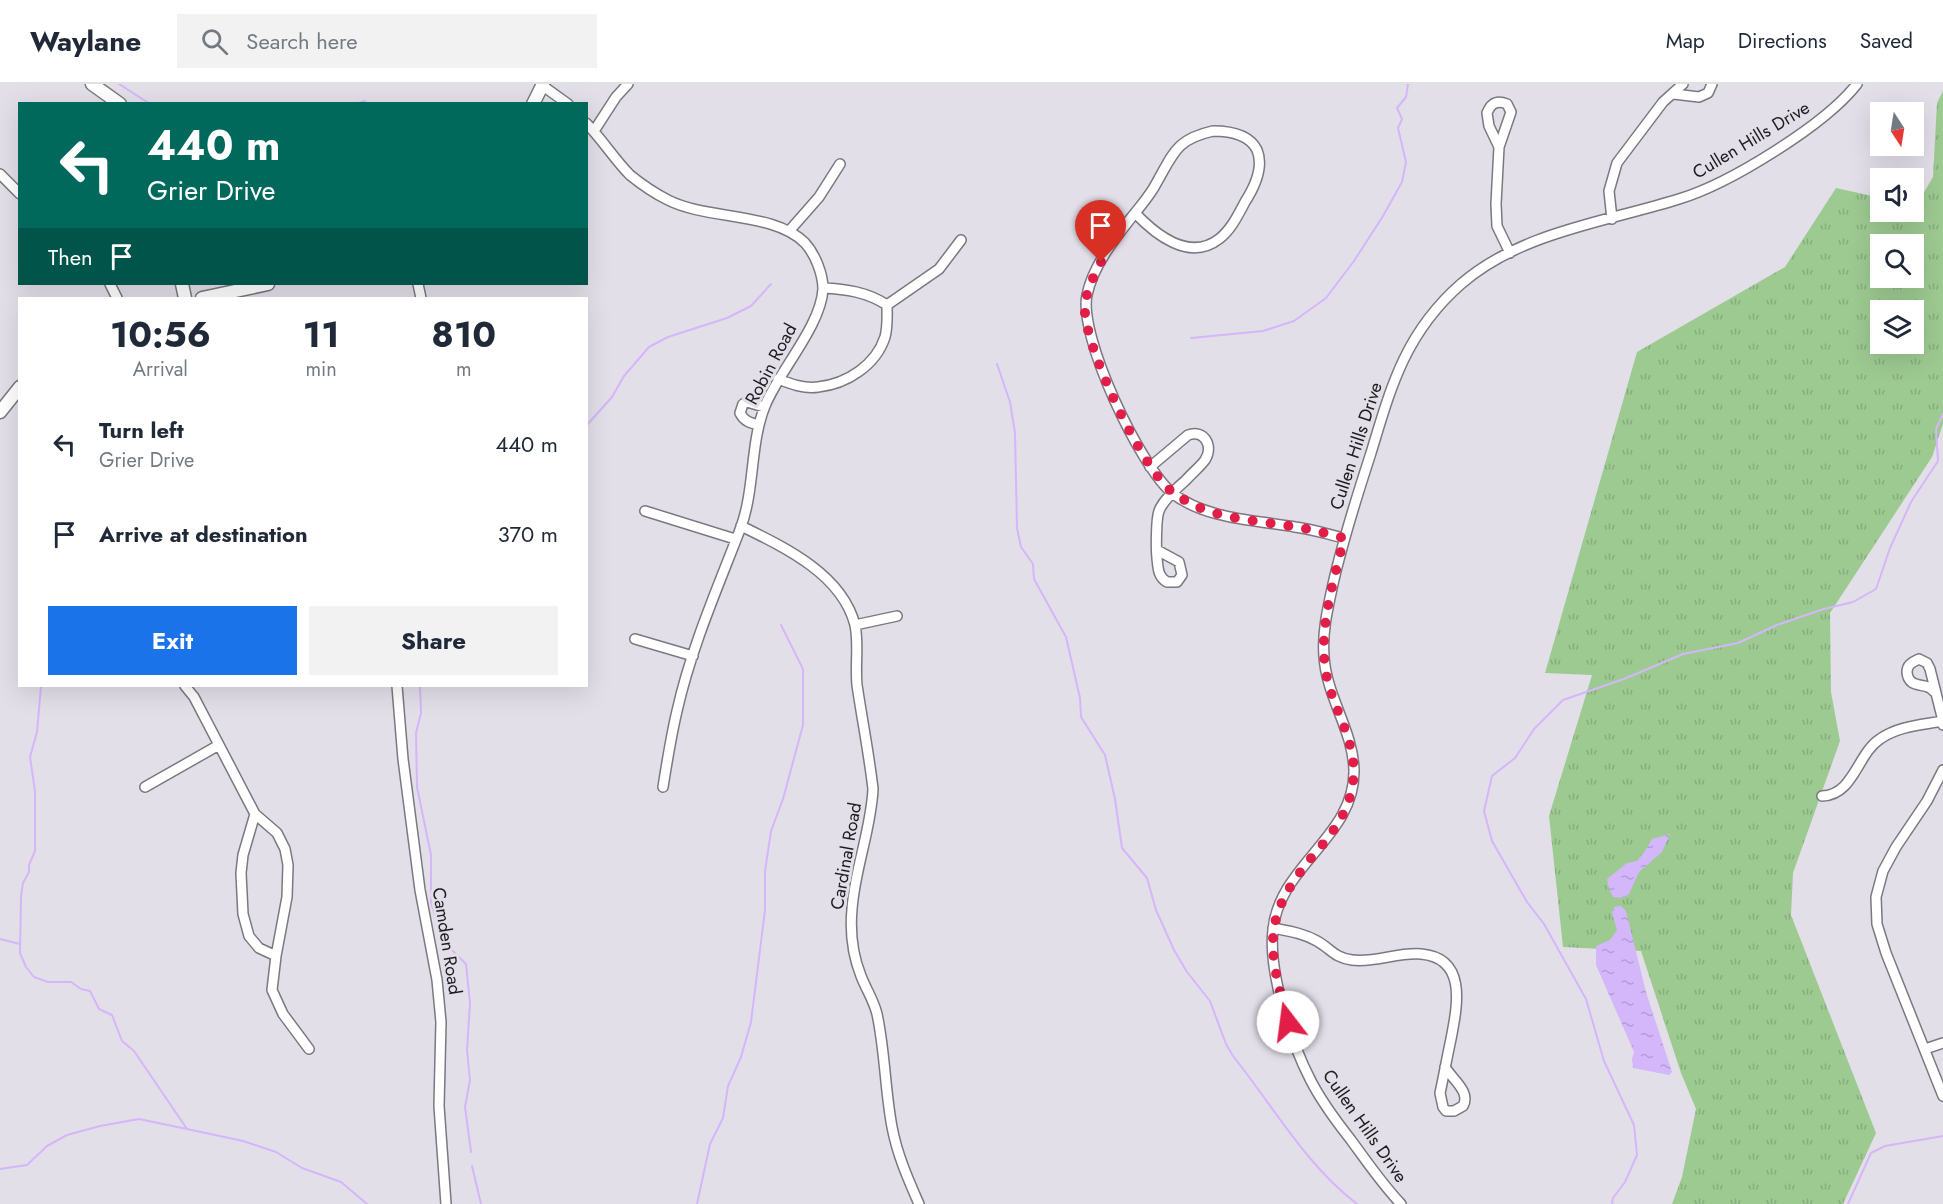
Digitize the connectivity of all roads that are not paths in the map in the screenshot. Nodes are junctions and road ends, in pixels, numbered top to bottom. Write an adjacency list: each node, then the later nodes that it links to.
1 (92, 84): 8 (main road)
2 (628, 84): 12 (street)
3 (1683, 84): 7 (street)
4 (1712, 84): 7 (street)
5 (1857, 84): 18 (street, Cullen Hills Drive)
6 (543, 85): 9 (main road); 10 (street)
7 (1674, 94): 18 (street)
8 (117, 102)
9 (534, 102)
10 (565, 102)
11 (588, 125): 12 (street)
12 (594, 130): 19 (street)
13 (1499, 147): 21 (street)
14 (840, 164): 19 (street)
15 (0, 174): 16 (street)
16 (18, 192)
17 (1135, 213): 17 (street); 32 (street)
18 (1612, 219): 21 (street, Cullen Hills Drive)
19 (790, 230): 23 (street)
20 (961, 240): 26 (street)
21 (1510, 253): 37 (street, Cullen Hills Drive)
22 (266, 285): 24 (main road)
23 (823, 288): 26 (street); 27 (street, Robin Road)
24 (252, 293): 25 (main road)
25 (212, 297)
26 (887, 304): 27 (street)
27 (778, 380): 29 (street, Robin Road)
28 (18, 390): 30 (main road)
29 (764, 407): 31 (street, Robin Road); 31 (street)
30 (0, 412)
31 (759, 425): 35 (street, Robin Road)
32 (1150, 467): 33 (street); 33 (street)
33 (1172, 493): 37 (street); 38 (street)
34 (645, 511): 36 (street)
35 (741, 526): 36 (street, Robin Road); 40 (street, Cardinal Road)
36 (735, 538): 42 (street, Robin Road)
37 (1344, 538): 53 (street, Cullen Hills Drive)
38 (1156, 550)
39 (897, 616): 40 (street)
40 (855, 625): 61 (street, Cardinal Road)
41 (634, 639): 42 (street)
42 (693, 656): 49 (street, Robin Road)
43 (186, 687): 47 (street)
44 (397, 687): 60 (street, Camden Road)
45 (1936, 693): 46 (street)
46 (1943, 723): 51 (street)
47 (219, 745): 50 (street); 52 (street)
48 (1943, 770): 57 (street)
49 (663, 787)
50 (145, 788)
51 (1822, 796)
52 (255, 814): 54 (street); 54 (street)
53 (1273, 928): 58 (street); 62 (street, Cullen Hills Drive)
54 (276, 956): 56 (street)
55 (1943, 1043): 57 (street)
56 (309, 1049)
57 (1925, 1049): 59 (street)
58 (1445, 1067)
59 (1943, 1095)
60 (446, 1204)
61 (919, 1204)
62 (1401, 1204)

